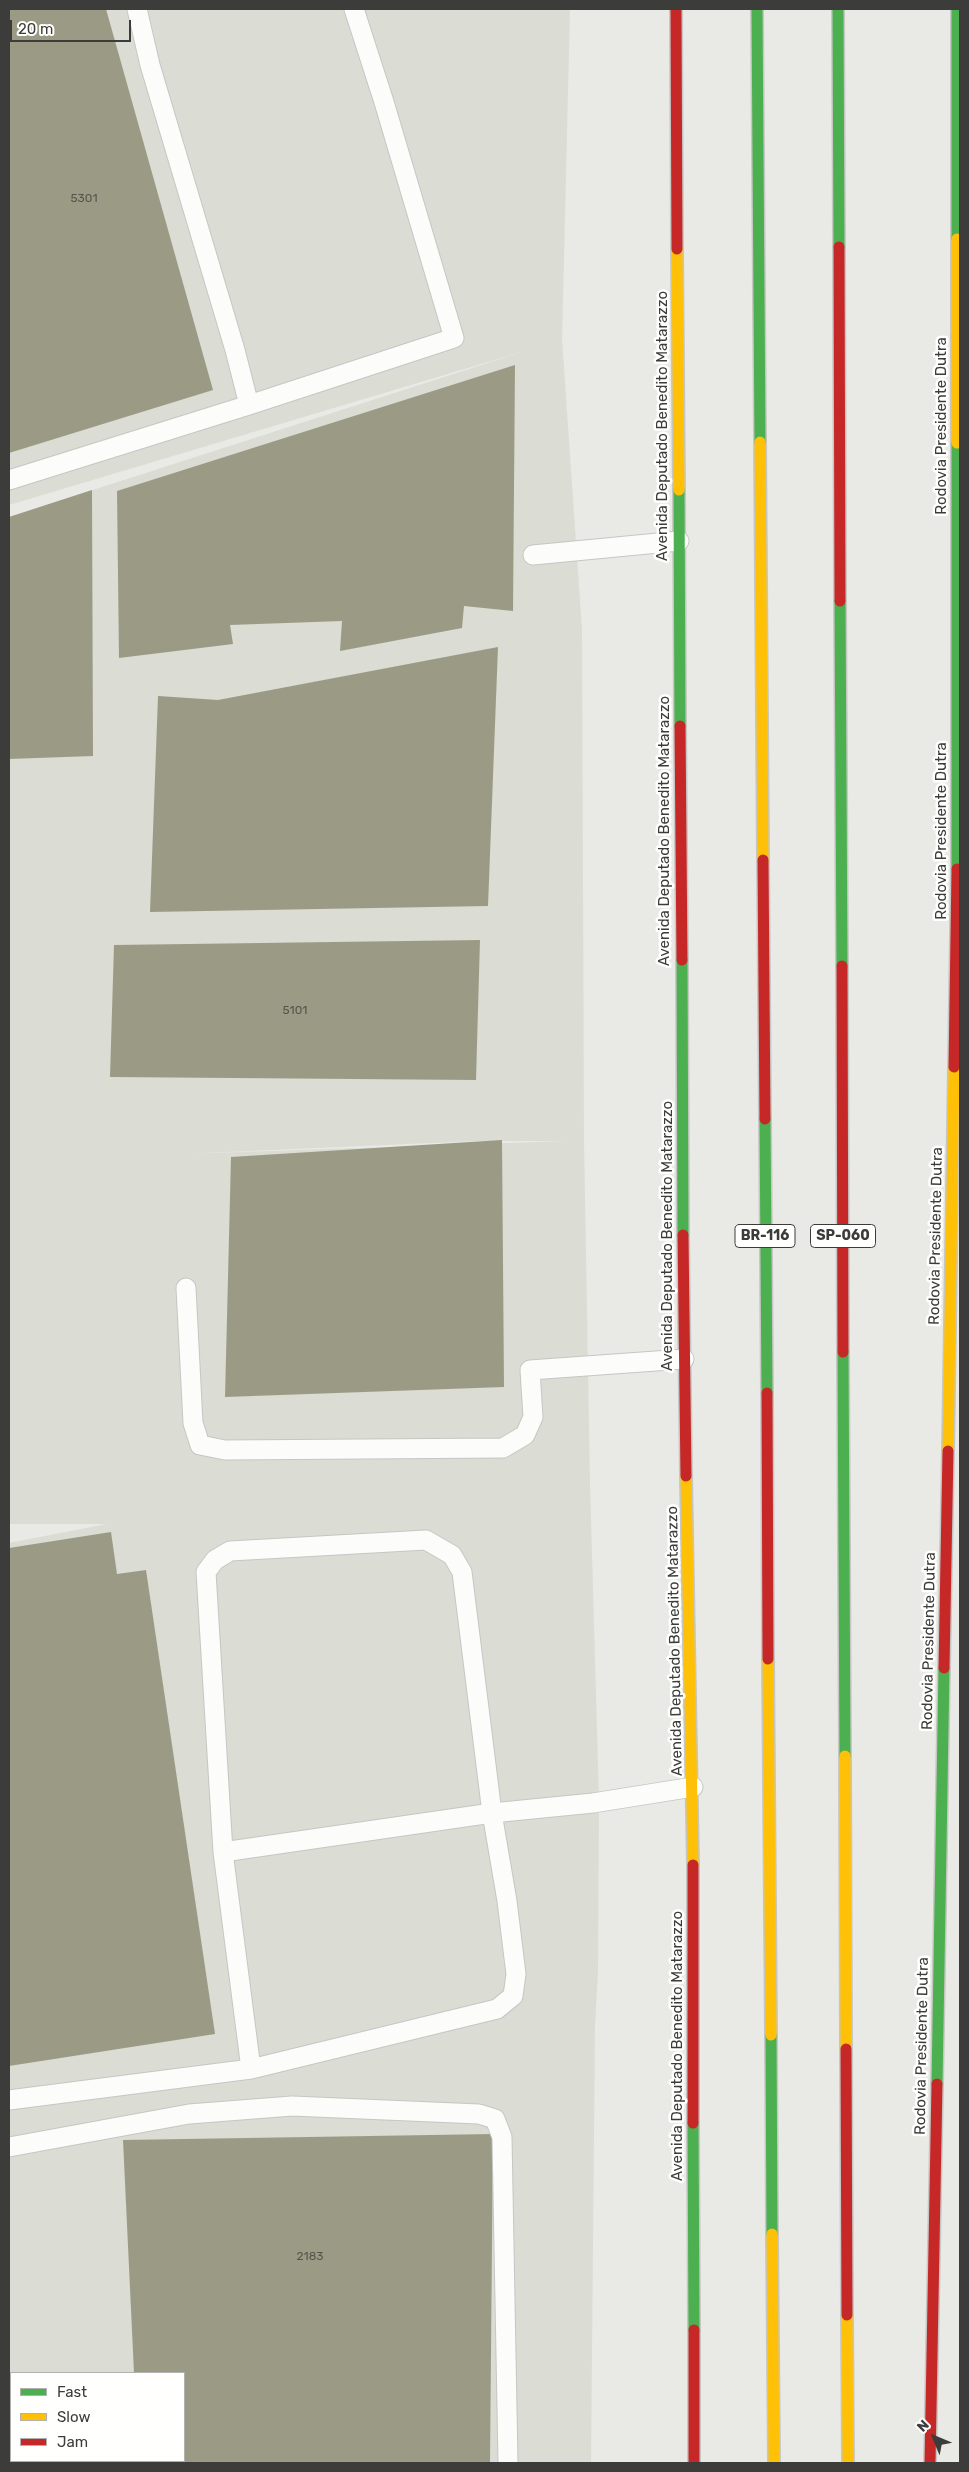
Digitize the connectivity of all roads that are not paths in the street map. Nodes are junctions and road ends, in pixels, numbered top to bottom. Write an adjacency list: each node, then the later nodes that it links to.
1 (137, 9): 7 (lane)
2 (354, 9): 7 (lane)
3 (676, 9): 9 (main road, Avenida Deputado Benedito Matarazzo)
4 (757, 9): 21 (main road, BR-116)
5 (838, 9): 22 (main road, SP-060)
6 (957, 9): 23 (main road, Rodovia Presidente Dutra)
7 (249, 405): 8 (lane)
8 (9, 480)
9 (679, 541): 10 (lane); 12 (main road, Avenida Deputado Benedito Matarazzo)
10 (533, 555)
11 (186, 1288): 12 (lane)
12 (684, 1359): 13 (main road, Avenida Deputado Benedito Matarazzo)
13 (693, 1787): 14 (lane); 20 (main road, Avenida Deputado Benedito Matarazzo)
14 (492, 1813): 15 (lane); 15 (lane); 16 (lane)
15 (223, 1852): 16 (lane)
16 (251, 2069): 17 (lane)
17 (9, 2100)
18 (9, 2147): 19 (lane)
19 (508, 2463)
20 (694, 2463)
21 (774, 2463)
22 (848, 2463)
23 (930, 2463)

